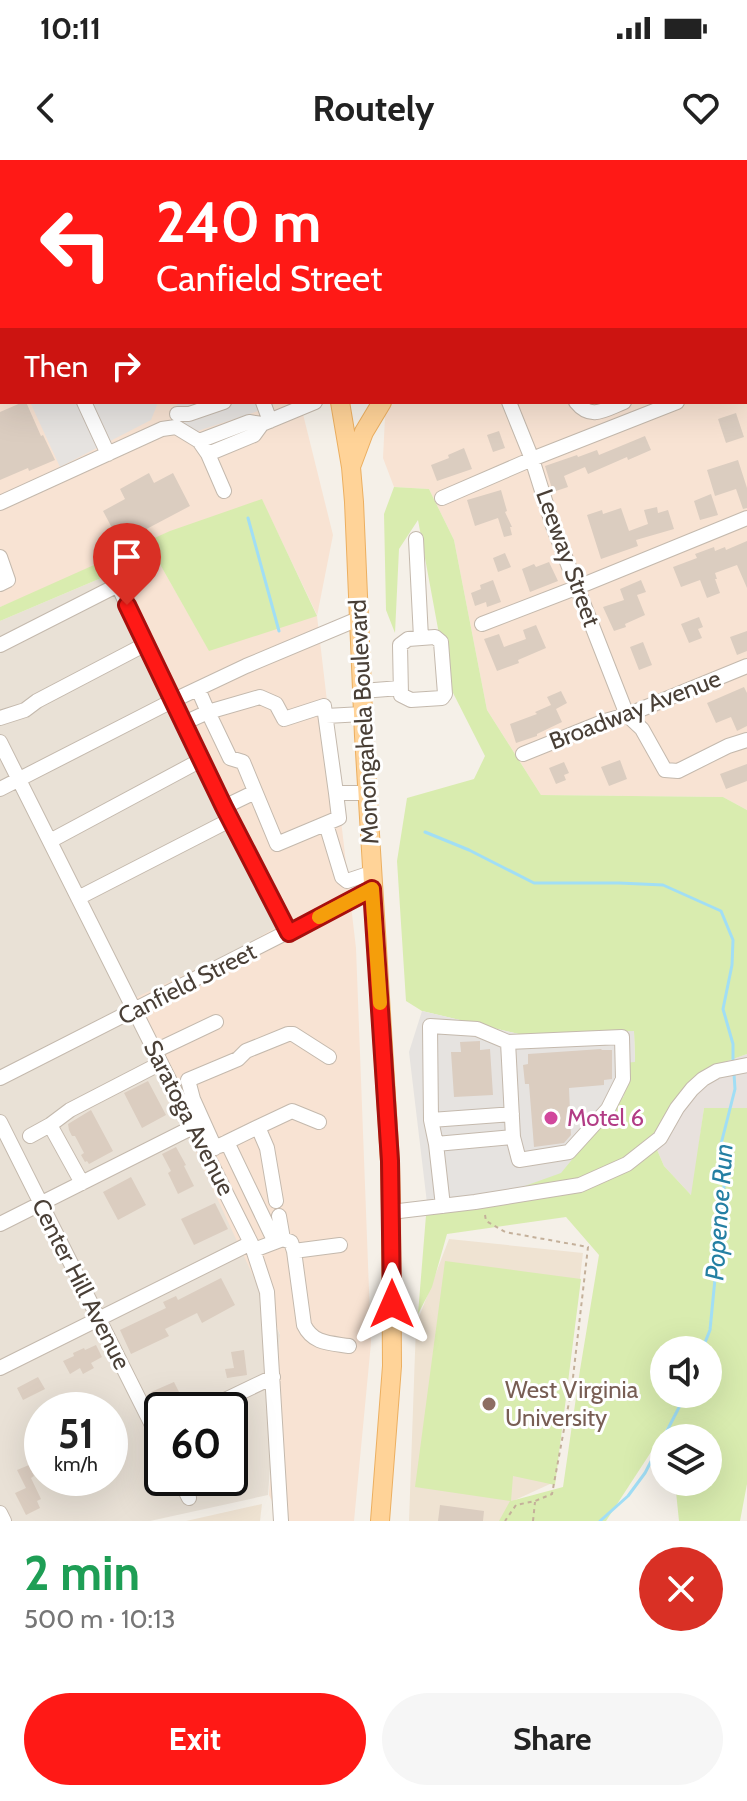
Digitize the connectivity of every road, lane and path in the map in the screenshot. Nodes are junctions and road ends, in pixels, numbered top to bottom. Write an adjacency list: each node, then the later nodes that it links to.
1 (85, 404): 14 (street)
2 (218, 404): 11 (street)
3 (263, 404): 12 (street)
4 (310, 404): 12 (street)
5 (340, 404): 17 (main road, Monongahela Boulevard)
6 (381, 404): 17 (main road)
7 (510, 404): 16 (street, Leeway Street)
8 (577, 404): 9 (street)
9 (619, 404)
10 (672, 404): 16 (street)
11 (175, 414): 13 (street); 14 (street)
12 (266, 423): 13 (street); 15 (street)
13 (199, 441): 15 (street)
14 (108, 454): 20 (street)
15 (208, 454): 18 (street)
16 (532, 459): 19 (street); 25 (street, Leeway Street)
17 (351, 467): 26 (main road, Monongahela Boulevard)
18 (224, 491)
19 (442, 498)
20 (0, 503)
21 (747, 518): 25 (street)
22 (416, 539): 28 (street)
23 (0, 557): 24 (street)
24 (0, 584)
25 (578, 587): 27 (street); 38 (street, Leeway Street)
26 (358, 619): 33 (street); 34 (main road, Monongahela Boulevard)
27 (482, 624)
28 (421, 638): 32 (street); 32 (street)
29 (0, 645): 30 (street)
30 (144, 645): 35 (street); 40 (street)
31 (747, 666): 38 (street, Broadway Avenue)
32 (400, 688): 34 (street)
33 (198, 689): 35 (street); 36 (street)
34 (362, 691): 37 (main road, Monongahela Boulevard)
35 (172, 701): 41 (street); 46 (street)
36 (208, 712): 39 (street); 41 (street); 48 (street)
37 (363, 714): 39 (street); 50 (main road, Monongahela Boulevard)
38 (627, 715): 42 (street, Leeway Street); 44 (street, Broadway Avenue)
39 (326, 716): 49 (street)
40 (0, 718)
41 (184, 723): 45 (street)
42 (747, 740)
43 (0, 742): 46 (street, Saratoga Avenue)
44 (523, 754)
45 (201, 760): 51 (street); 53 (street)
46 (19, 780): 47 (street); 53 (street, Saratoga Avenue)
47 (0, 789)
48 (255, 792): 51 (street); 52 (street)
49 (336, 793): 50 (street); 52 (street)
50 (367, 793): 54 (main road, Monongahela Boulevard)
51 (227, 814): 55 (street); 56 (street)
52 (326, 824): 54 (street)
53 (50, 841): 55 (street, Saratoga Avenue)
54 (372, 881): 56 (street, Canfield Street); 80 (main road, Monongahela Boulevard)
55 (78, 898): 57 (street, Saratoga Avenue)
56 (289, 933): 57 (street, Canfield Street)
57 (135, 1011): 60 (street, Saratoga Avenue); 63 (street, Canfield Street)
58 (216, 1022): 60 (street)
59 (508, 1042): 64 (street); 65 (street); 72 (street)
60 (158, 1057): 68 (street); 69 (street, Saratoga Avenue)
61 (329, 1057): 74 (street)
62 (747, 1065): 77 (street)
63 (0, 1078)
64 (512, 1114): 65 (street); 72 (street)
65 (431, 1120): 73 (street)
66 (0, 1122): 78 (street, Center Hill Avenue)
67 (319, 1122): 70 (street)
68 (50, 1125): 71 (street); 75 (street)
69 (193, 1127): 74 (street, Saratoga Avenue); 75 (street)
70 (258, 1127): 74 (street); 76 (street)
71 (30, 1136)
72 (513, 1137): 73 (street)
73 (436, 1144): 79 (street)
74 (216, 1147): 83 (street); 85 (street, Saratoga Avenue)
75 (82, 1183): 78 (street)
76 (276, 1201)
77 (483, 1201): 79 (street); 93 (path)
78 (41, 1203): 82 (street); 87 (street, Center Hill Avenue)
79 (443, 1206): 80 (street)
80 (391, 1212): 97 (main road, Monongahela Boulevard)
81 (279, 1216): 83 (street)
82 (0, 1224)
83 (279, 1241): 85 (street); 86 (street)
84 (340, 1245): 86 (street)
85 (252, 1246): 87 (street); 90 (street, Saratoga Avenue)
86 (294, 1251): 88 (street)
87 (99, 1319): 89 (street); 92 (street, Center Hill Avenue)
88 (349, 1346)
89 (0, 1368)
90 (273, 1377): 91 (street); 96 (street, Saratoga Avenue)
91 (242, 1392)
92 (144, 1405)
93 (535, 1501): 98 (path); 99 (path)
94 (0, 1513): 95 (street)
95 (4, 1521)
96 (281, 1521)
97 (380, 1521)
98 (505, 1521)
99 (533, 1521)

